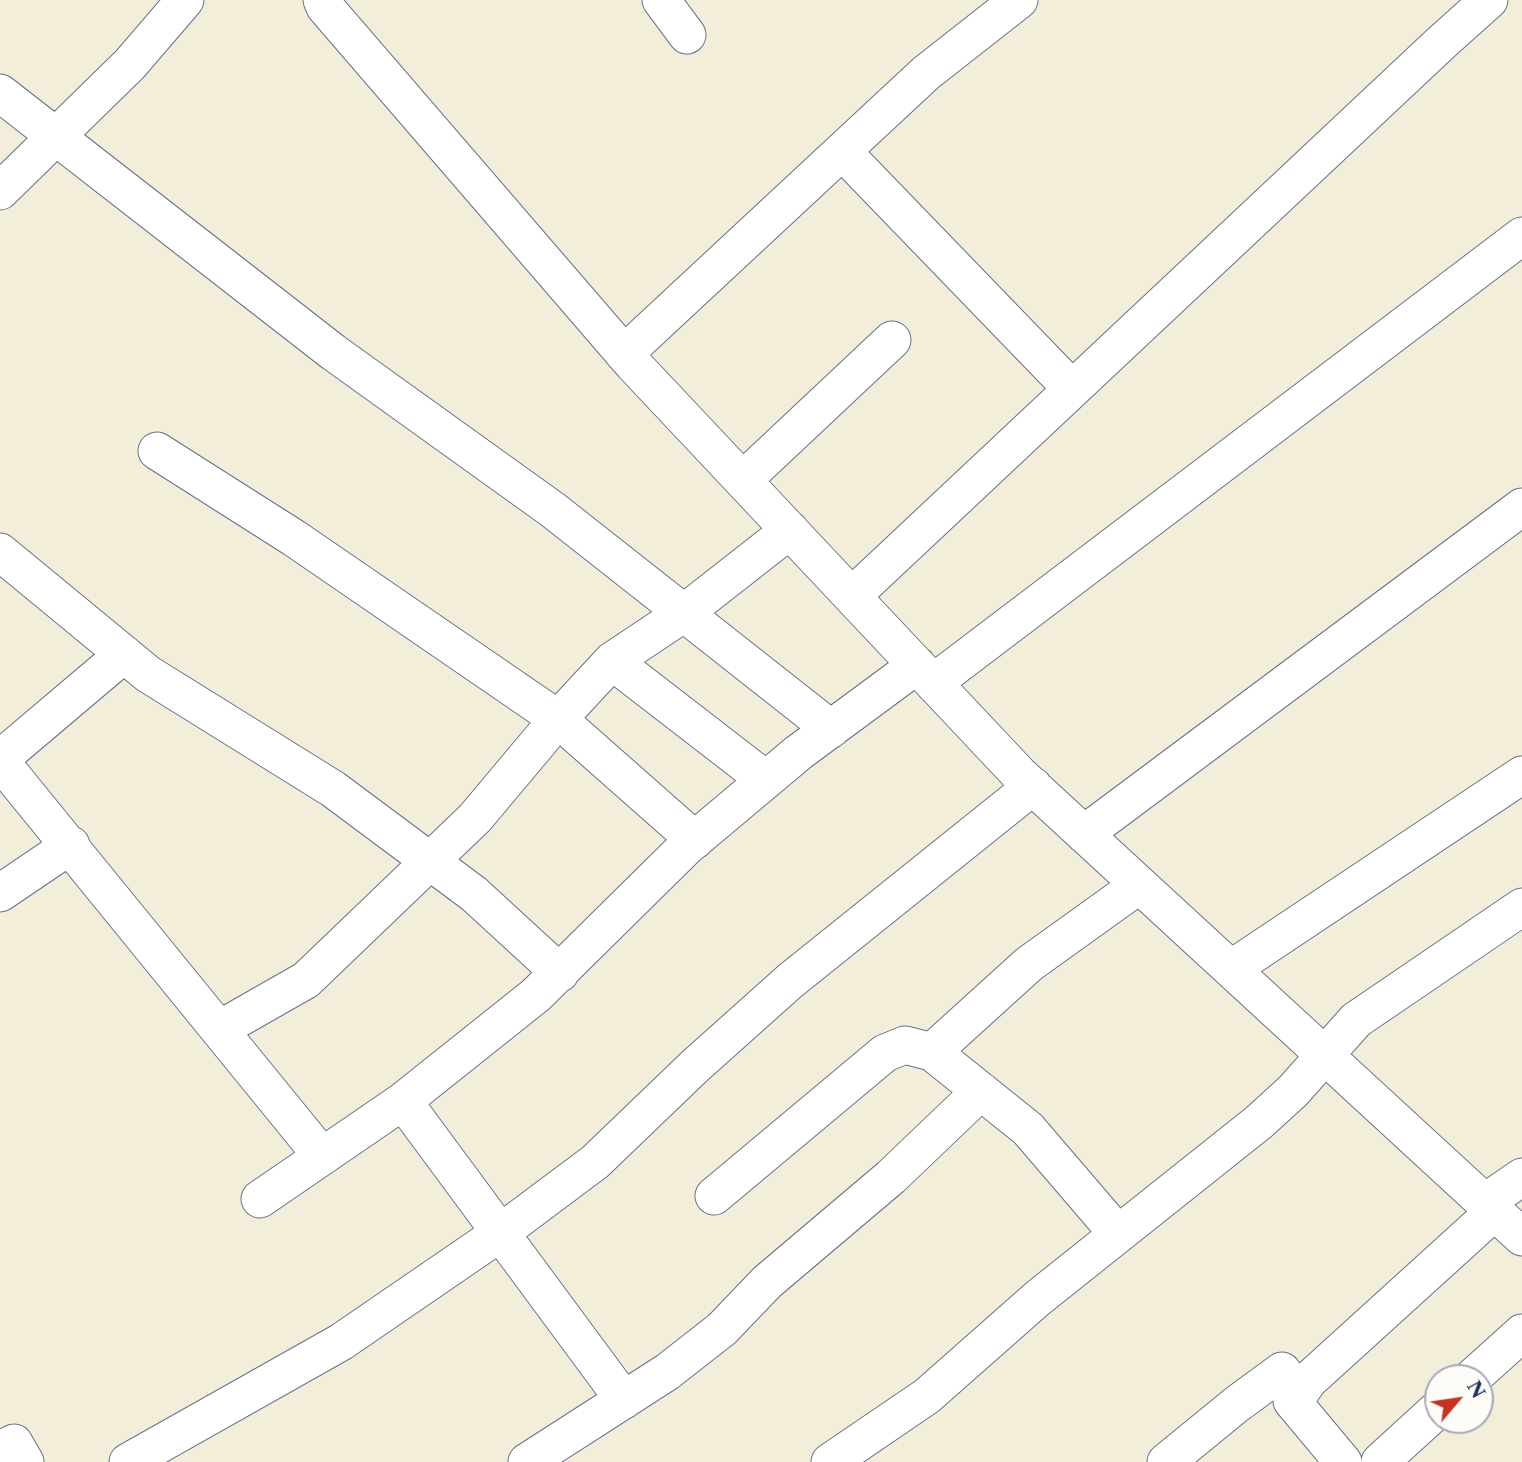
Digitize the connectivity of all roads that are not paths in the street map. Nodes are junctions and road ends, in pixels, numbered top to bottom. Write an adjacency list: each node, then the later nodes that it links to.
1 (185, 0): 8 (street)
2 (661, 0): 6 (street)
3 (1019, 0): 9 (street)
4 (1489, 0): 14 (street)
5 (324, 2): 13 (street)
6 (687, 34)
7 (0, 93): 8 (street)
8 (55, 138): 10 (street); 21 (street)
9 (842, 151): 13 (street); 14 (street)
10 (0, 191)
11 (1522, 236): 24 (street)
12 (892, 340): 16 (street)
13 (624, 354): 16 (street)
14 (1072, 389): 20 (street)
15 (157, 451): 25 (street)
16 (743, 480): 18 (street)
17 (1522, 507): 31 (street)
18 (790, 530): 20 (street); 21 (street)
19 (0, 552): 22 (street)
20 (852, 596): 24 (street)
21 (684, 613): 23 (street); 26 (street)
22 (124, 654): 27 (street); 34 (street)
23 (612, 661): 25 (street); 29 (street)
24 (925, 674): 26 (street); 30 (street)
25 (558, 719): 32 (street); 34 (street)
26 (831, 729): 29 (street)
27 (0, 760): 33 (street)
28 (1522, 775): 38 (street)
29 (766, 780): 32 (street)
30 (1032, 786): 31 (street); 50 (street)
31 (1084, 834): 35 (street)
32 (695, 840): 39 (street)
33 (71, 845): 36 (street); 40 (street)
34 (431, 861): 39 (street); 40 (street)
35 (1139, 885): 38 (street); 41 (street)
36 (0, 893)
37 (1522, 907): 42 (street)
38 (1231, 969): 42 (street)
39 (560, 972): 44 (street)
40 (220, 1029): 45 (street)
41 (932, 1052): 43 (street); 47 (street)
42 (1325, 1056): 49 (street); 51 (street)
43 (981, 1091): 51 (street); 56 (street)
44 (403, 1101): 45 (street); 50 (street)
45 (323, 1156): 48 (street)
46 (1522, 1177): 49 (street)
47 (714, 1196)
48 (260, 1199)
49 (1489, 1207): 52 (street); 55 (street)
50 (500, 1233): 56 (street); 60 (street)
51 (1118, 1234): 62 (street)
52 (1522, 1237)
53 (1522, 1333): 54 (street)
54 (1488, 1364)
55 (1299, 1394): 63 (street); 64 (street)
56 (624, 1400): 61 (street)
57 (1424, 1422): 65 (street)
58 (0, 1450): 59 (street)
59 (25, 1462)
60 (128, 1462)
61 (527, 1462)
62 (830, 1462)
63 (1166, 1462)
64 (1343, 1462)
65 (1380, 1462)

